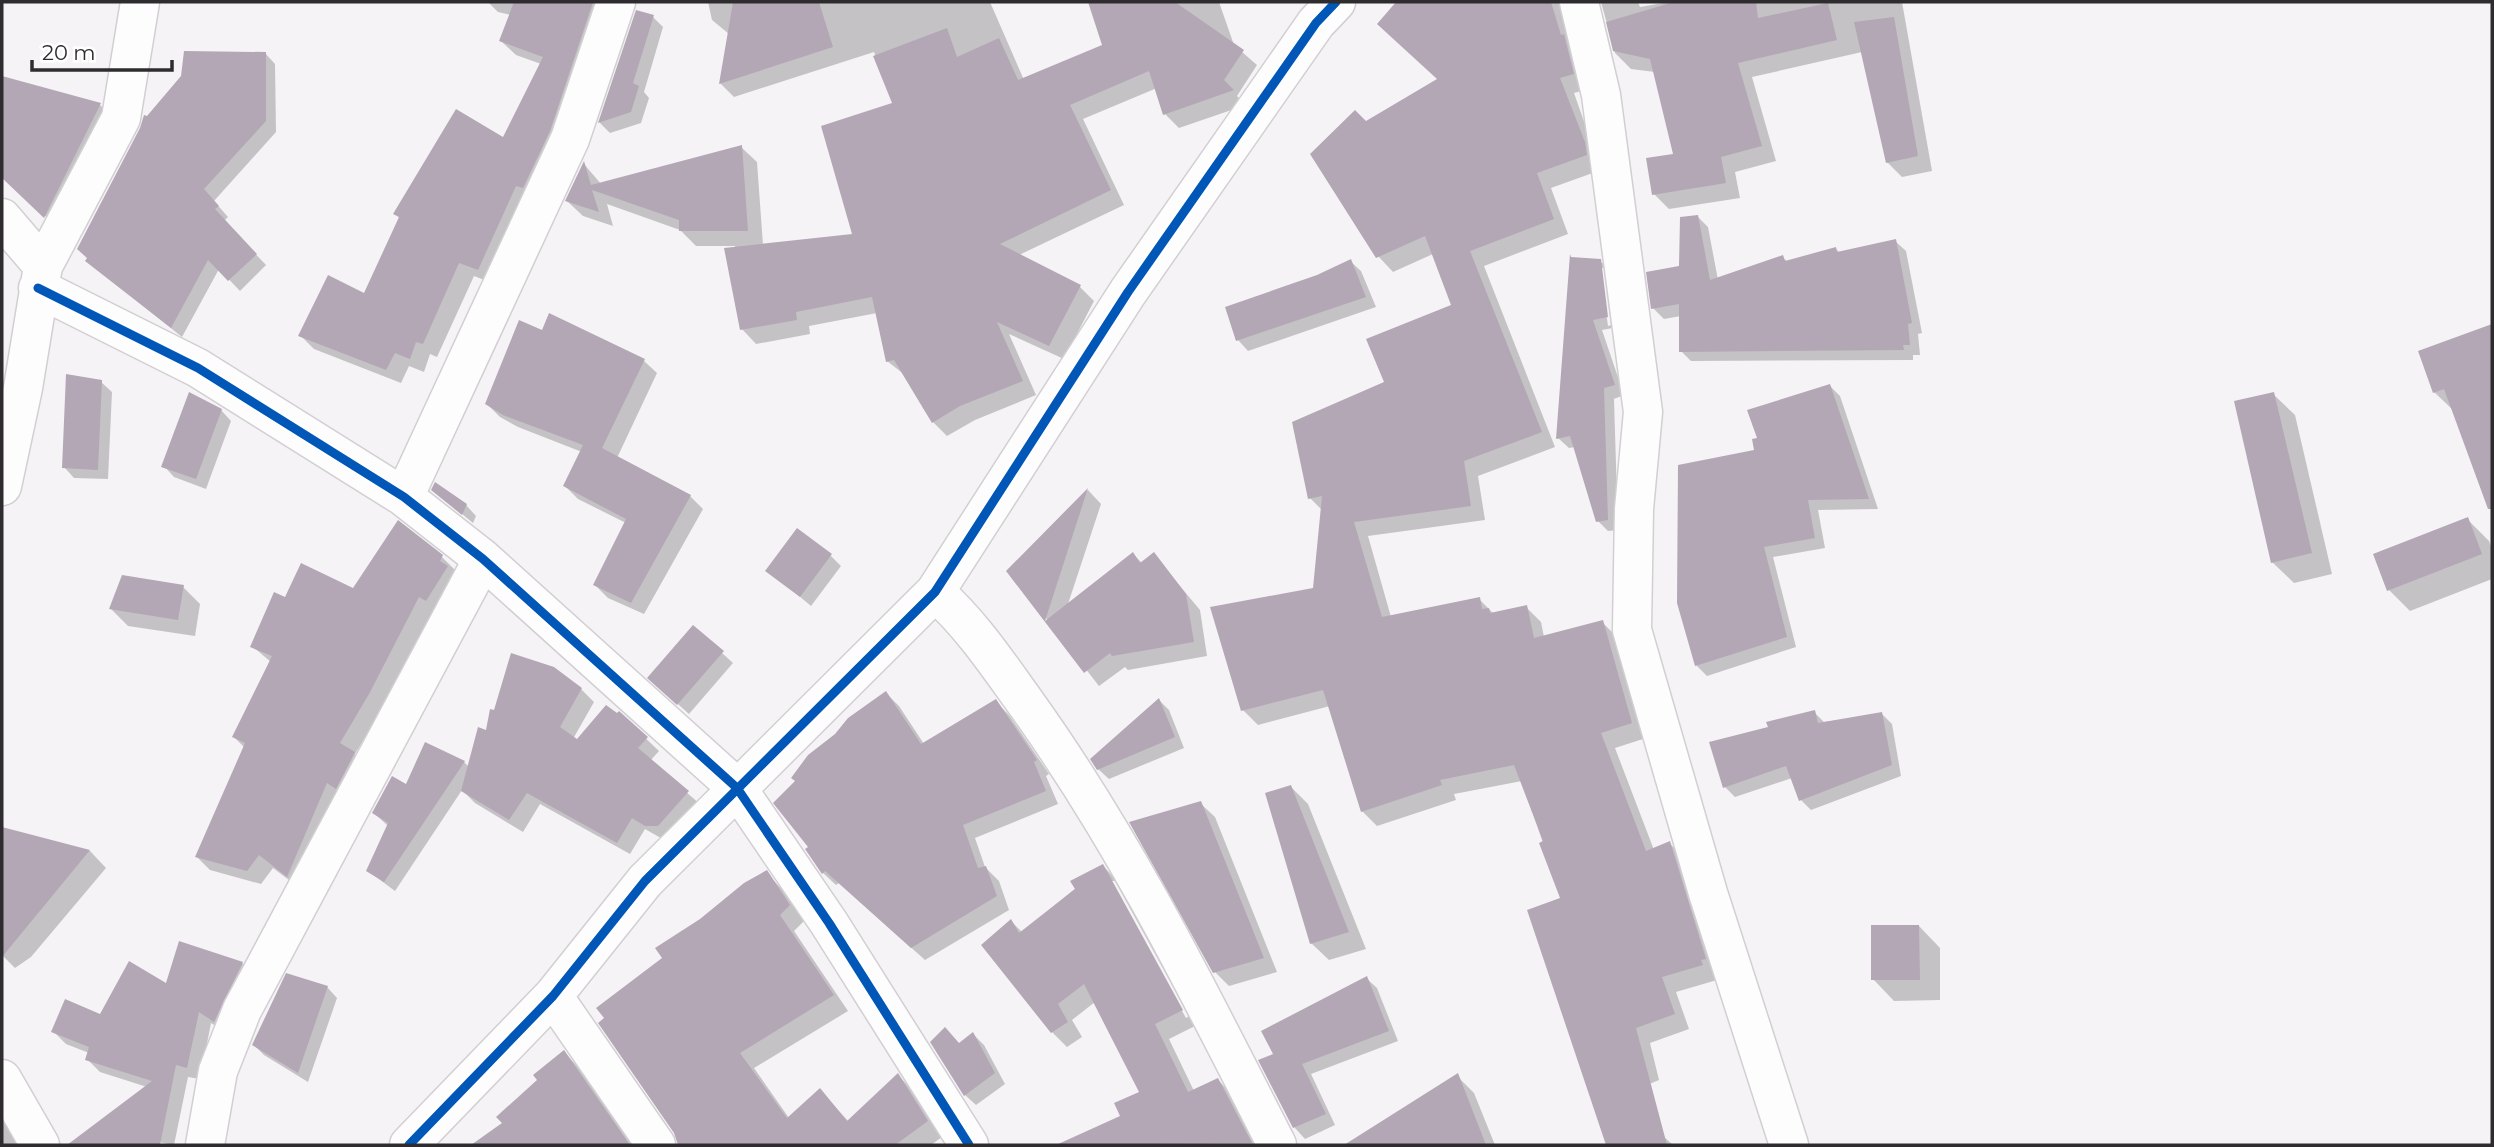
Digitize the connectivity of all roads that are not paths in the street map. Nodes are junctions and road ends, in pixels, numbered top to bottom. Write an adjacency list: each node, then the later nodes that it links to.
1 (140, 2): 6 (street)
2 (616, 2): 8 (street)
3 (1336, 2): 10 (street)
4 (1578, 2): 20 (street)
5 (2, 218): 6 (street)
6 (41, 277): 7 (street); 8 (street)
7 (2, 486)
8 (404, 497): 9 (street)
9 (483, 559): 11 (street); 15 (street)
10 (935, 592): 11 (street); 19 (street)
11 (737, 788): 12 (street); 18 (street)
12 (553, 996): 16 (street); 17 (street)
13 (2, 1079): 14 (street)
14 (40, 1145)
15 (205, 1145)
16 (408, 1145)
17 (656, 1145)
18 (969, 1145)
19 (1277, 1145)
20 (1789, 1145)

